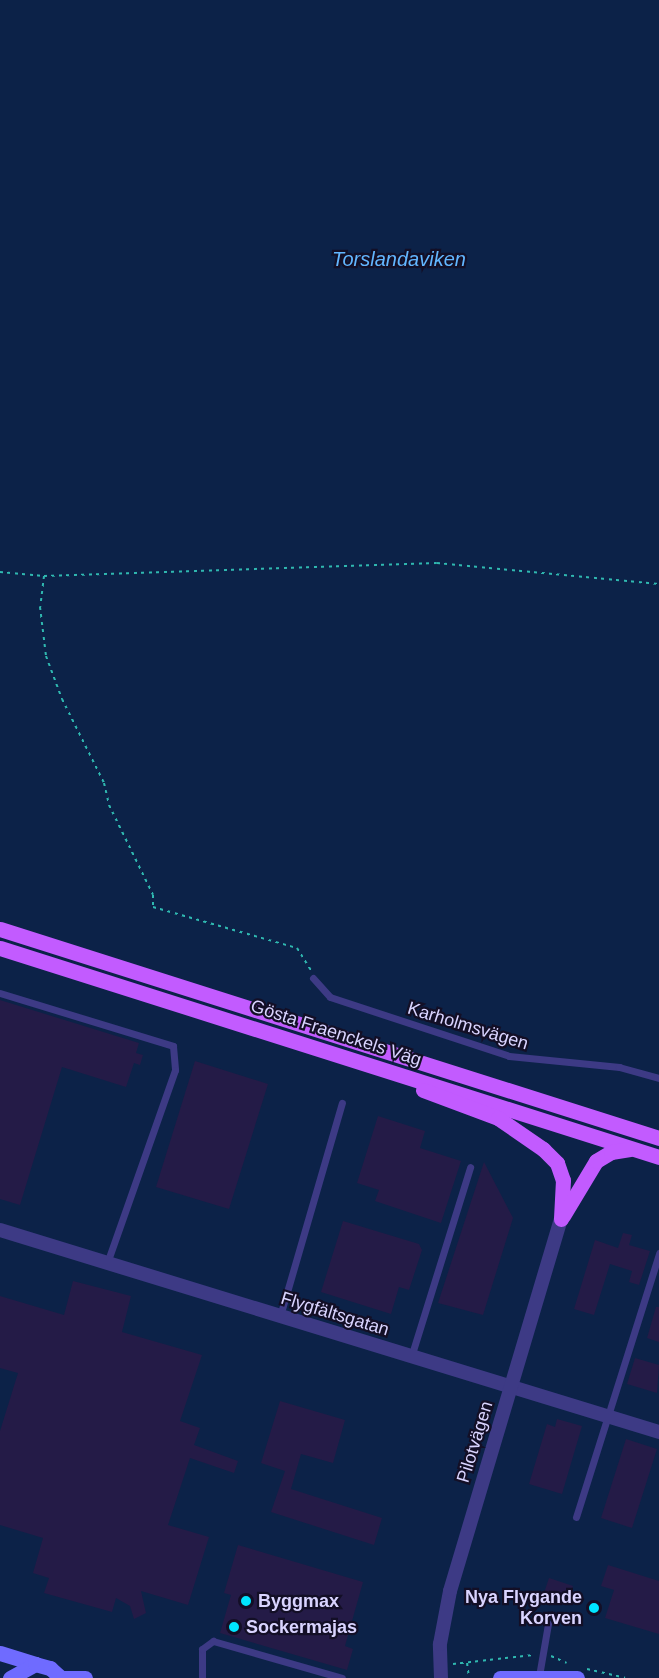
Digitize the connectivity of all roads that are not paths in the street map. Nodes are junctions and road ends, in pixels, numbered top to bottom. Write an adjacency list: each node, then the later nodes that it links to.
1 (0, 929): 8 (main road, Gösta Fraenckels Väg)
2 (0, 948): 5 (main road, Gösta Fraenckels Väg)
3 (314, 978): 6 (lane, Karholmsvägen)
4 (0, 993): 15 (lane)
5 (397, 1075): 9 (main road, Gösta Fraenckels Väg); 12 (main road)
6 (659, 1078)
7 (342, 1103): 16 (lane)
8 (659, 1138)
9 (636, 1149): 10 (main road, Gösta Fraenckels Väg); 12 (main road)
10 (659, 1157)
11 (470, 1167): 17 (lane)
12 (561, 1219): 18 (street, Pilotvägen)
13 (0, 1230): 15 (street, Flygfältsgatan)
14 (659, 1253): 19 (lane)
15 (106, 1263): 16 (street, Flygfältsgatan)
16 (280, 1316): 17 (street, Flygfältsgatan)
17 (411, 1357): 18 (street, Flygfältsgatan)
18 (510, 1387): 19 (street, Flygfältsgatan); 33 (street, Pilotvägen)
19 (606, 1417): 20 (street, Flygfältsgatan); 21 (lane)
20 (659, 1432)
21 (576, 1517)
22 (548, 1624): 26 (lane)
23 (0, 1653): 24 (street)
24 (35, 1664): 28 (street); 29 (street)
25 (0, 1674): 27 (street)
26 (539, 1676): 34 (street); 35 (street)
27 (3, 1678)
28 (10, 1678)
29 (62, 1678): 30 (street)
30 (85, 1678)
31 (202, 1678): 32 (lane)
32 (342, 1678)
33 (441, 1678)
34 (500, 1678)
35 (577, 1678)

